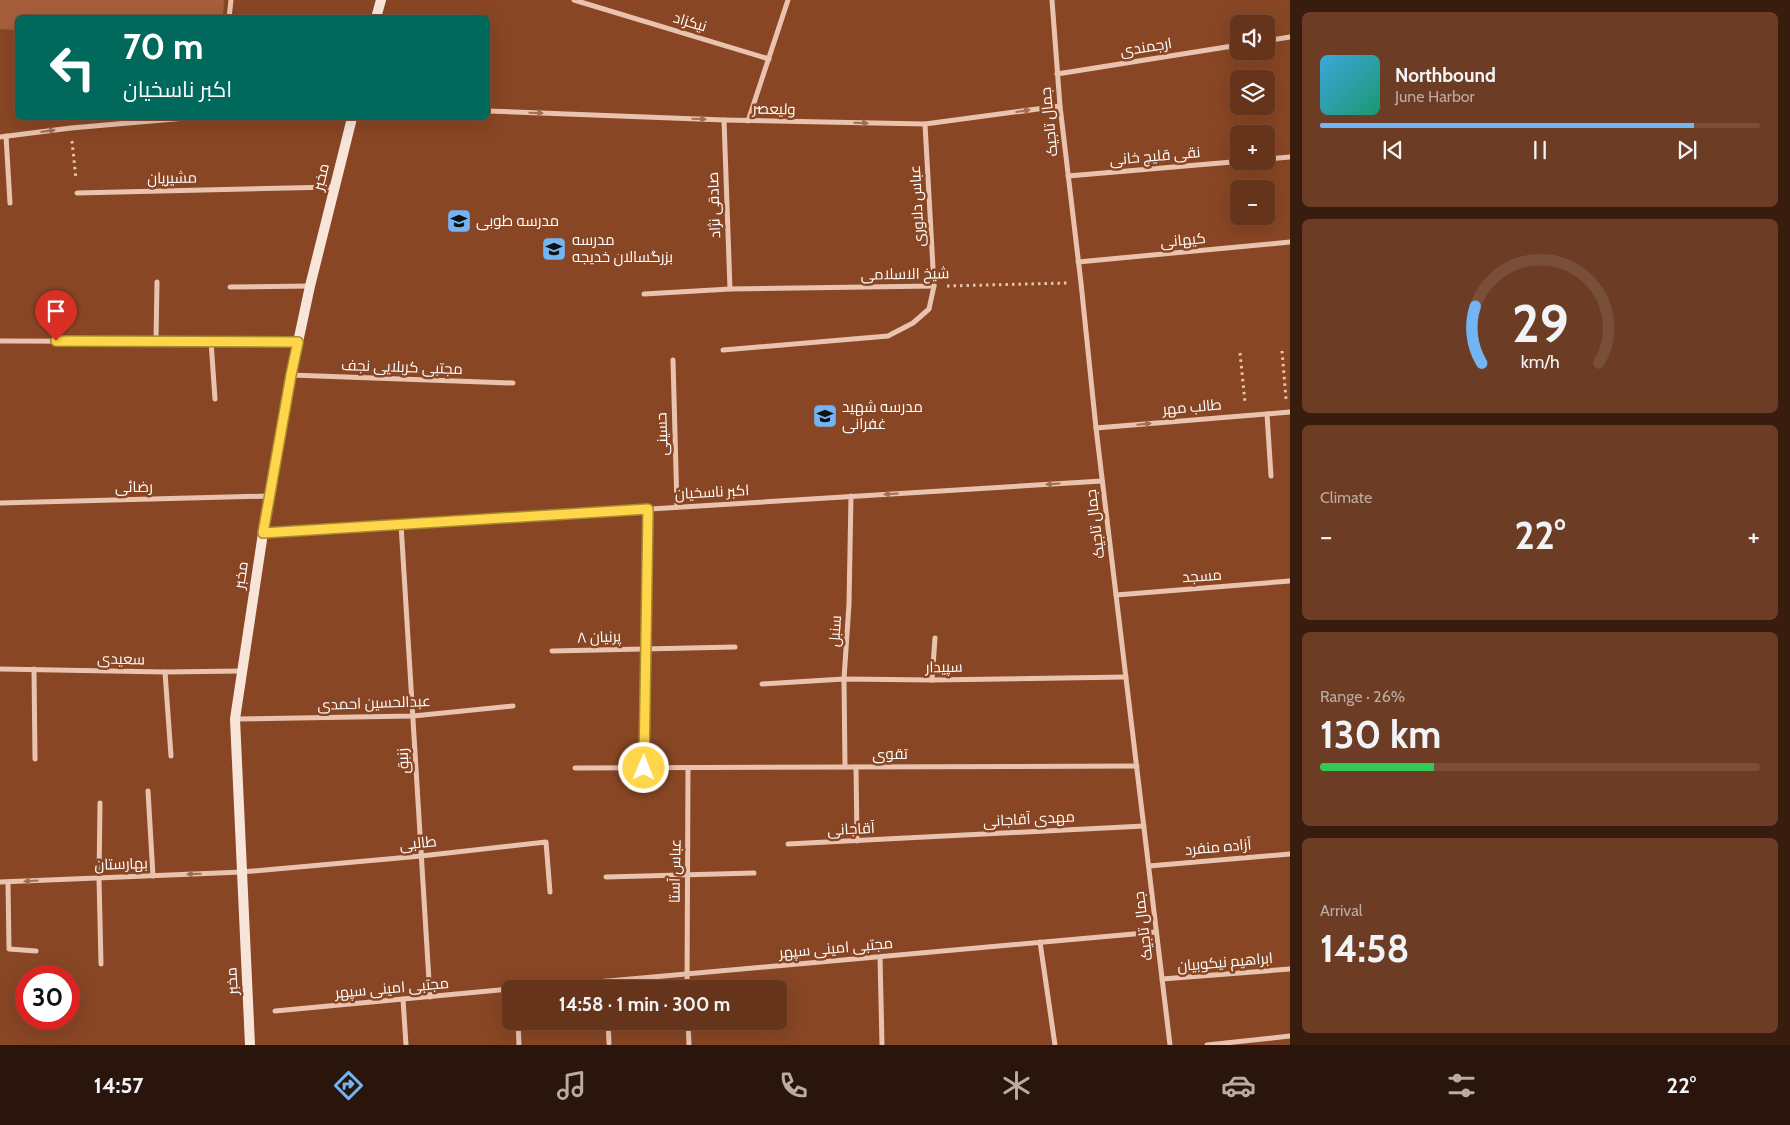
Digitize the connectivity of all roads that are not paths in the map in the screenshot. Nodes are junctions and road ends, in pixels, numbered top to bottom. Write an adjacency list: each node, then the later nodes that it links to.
1 (231, 0): 6 (street)
2 (381, 0): 7 (main road)
3 (574, 0): 11 (street, نیکزاد)
4 (788, 0): 11 (street)
5 (1052, 0): 12 (street, جمال تاجیک)
6 (229, 15)
7 (377, 15)
8 (1290, 37): 9 (street)
9 (1275, 40)
10 (1230, 46): 12 (street, ارجمندی)
11 (769, 59): 18 (street)
12 (1057, 74): 13 (street, جمال تاجیک)
13 (1060, 106): 19 (street, ولیعصر, one-way to 13); 24 (street, جمال تاجیک)
14 (490, 111): 17 (street, ولیعصر, one-way to 17)
15 (163, 120): 20 (street, one-way to 15)
16 (351, 120): 25 (main road, مخبر)
17 (724, 120): 18 (street, ولیعصر); 34 (street, صادقی نژاد)
18 (748, 121): 19 (street, ولیعصر, one-way to 19)
19 (925, 124): 32 (street, عباس دلاوری)
20 (3, 136): 27 (street)
21 (1290, 157): 22 (street)
22 (1275, 158)
23 (1230, 162): 24 (street, نقی قلیچ خانی)
24 (1068, 176): 29 (street, جمال تاجیک)
25 (334, 187): 26 (street, مشیریان); 31 (main road, مخبر)
26 (77, 193)
27 (10, 203)
28 (1290, 242): 29 (street, کیهانی)
29 (1078, 262): 47 (street, جمال تاجیک)
30 (157, 282): 37 (street)
31 (310, 286): 33 (street); 39 (main road, مخبر)
32 (934, 286): 34 (street, شیخ الاسلامی); 40 (street, عباس دلاوری)
33 (230, 287)
34 (730, 289): 35 (street, شیخ الاسلامی)
35 (644, 294)
36 (0, 341): 37 (street)
37 (156, 341): 38 (street)
38 (211, 341): 39 (street); 44 (street)
39 (298, 342): 42 (main road, مخبر)
40 (723, 350)
41 (673, 360): 53 (street, حسینی)
42 (291, 375): 43 (street, مجتبی کربلایی نجف); 50 (main road, مخبر)
43 (513, 383)
44 (215, 399)
45 (1289, 412): 46 (street, طالب مهر)
46 (1267, 414): 47 (street, طالب مهر, one-way to 46); 48 (street)
47 (1096, 428): 49 (street, جمال تاجیک)
48 (1271, 476)
49 (1102, 481): 51 (street, اکبر ناسخیان, one-way to 51); 58 (street, جمال تاجیک)
50 (270, 496): 52 (street, رضائی); 56 (main road, مخبر)
51 (851, 496): 53 (street, اکبر ناسخیان); 68 (street, سنبل)
52 (0, 503)
53 (677, 507): 54 (street, اکبر ناسخیان)
54 (648, 509): 55 (street, اکبر ناسخیان); 61 (street)
55 (402, 524): 56 (street, اکبر ناسخیان); 72 (street, زنبق)
56 (263, 533): 65 (main road, مخبر)
57 (1290, 582): 58 (street, مسجد)
58 (1116, 595): 67 (street, جمال تاجیک)
59 (935, 638): 69 (street)
60 (735, 647): 61 (street, پرنیان ۸)
61 (646, 648): 62 (street, پرنیان ۸); 80 (street)
62 (552, 651)
63 (34, 669): 64 (street, سعیدی); 66 (street, سعیدی); 75 (street)
64 (0, 670)
65 (241, 671): 66 (street, سعیدی); 73 (main road, مخبر)
66 (165, 672): 74 (street)
67 (1126, 676): 69 (street, سپیدار); 76 (street, جمال تاجیک)
68 (844, 679): 69 (street, سپیدار); 70 (street, سپیدار); 77 (street, سنبل)
69 (932, 680)
70 (762, 684)
71 (513, 706): 72 (street, عبدالحسین احمدی)
72 (413, 716): 73 (street, عبدالحسین احمدی); 89 (street, زنبق)
73 (235, 720): 91 (main road, مخبر)
74 (171, 756)
75 (35, 760)
76 (1136, 766): 78 (street, تقوی); 84 (street, جمال تاجیک)
77 (845, 767): 78 (street, تقوی); 81 (street, تقوی)
78 (856, 767): 86 (street)
79 (575, 768): 80 (street, تقوی)
80 (644, 768): 81 (street, تقوی)
81 (688, 768): 94 (street, عباس آستا)
82 (148, 791): 93 (street)
83 (100, 803): 96 (street)
84 (1144, 826): 85 (street, مهدی آقاجانی); 90 (street, جمال تاجیک)
85 (916, 838): 86 (street, آقاجانی)
86 (857, 841): 87 (street, آقاجانی)
87 (788, 844)
88 (1290, 854): 90 (street, آزاده منفرد)
89 (421, 856): 91 (street, طالبی); 99 (street, طالبی); 111 (street, زنبق)
90 (1149, 866): 100 (street, جمال تاجیک)
91 (242, 872): 93 (street, بهارستان, one-way to 93); 119 (main road, مخبر)
92 (754, 873): 94 (street)
93 (152, 876): 96 (street, بهارستان)
94 (687, 876): 95 (street); 106 (street, عباس آستا)
95 (606, 877)
96 (99, 878): 98 (street, بهارستان, one-way to 98); 104 (street)
97 (0, 882): 98 (street, بهارستان)
98 (8, 882): 102 (street)
99 (550, 892)
100 (1156, 932): 101 (street, مجتبی امینی سپهر); 109 (street, جمال تاجیک)
101 (1040, 942): 103 (street, مجتبی امینی سپهر); 124 (street)
102 (36, 951)
103 (880, 956): 106 (street, مجتبی امینی سپهر); 123 (street)
104 (101, 964)
105 (1290, 969): 109 (street, ابراهیم نیکوبیان)
106 (686, 974): 107 (street, مجتبی امینی سپهر); 108 (street, عباس آستا)
107 (617, 980)
108 (686, 980)
109 (1162, 980): 125 (street, جمال تاجیک)
110 (502, 990): 111 (street, مجتبی امینی سپهر)
111 (430, 997): 112 (street, مجتبی امینی سپهر)
112 (403, 999): 113 (street, مجتبی امینی سپهر); 120 (street)
113 (275, 1010)
114 (518, 1030): 121 (street)
115 (608, 1030): 118 (street)
116 (688, 1030): 122 (street)
117 (1290, 1036): 126 (street)
118 (609, 1043)
119 (250, 1045)
120 (406, 1045)
121 (519, 1045)
122 (689, 1045)
123 (882, 1045)
124 (1055, 1045)
125 (1170, 1045)
126 (1207, 1045)

